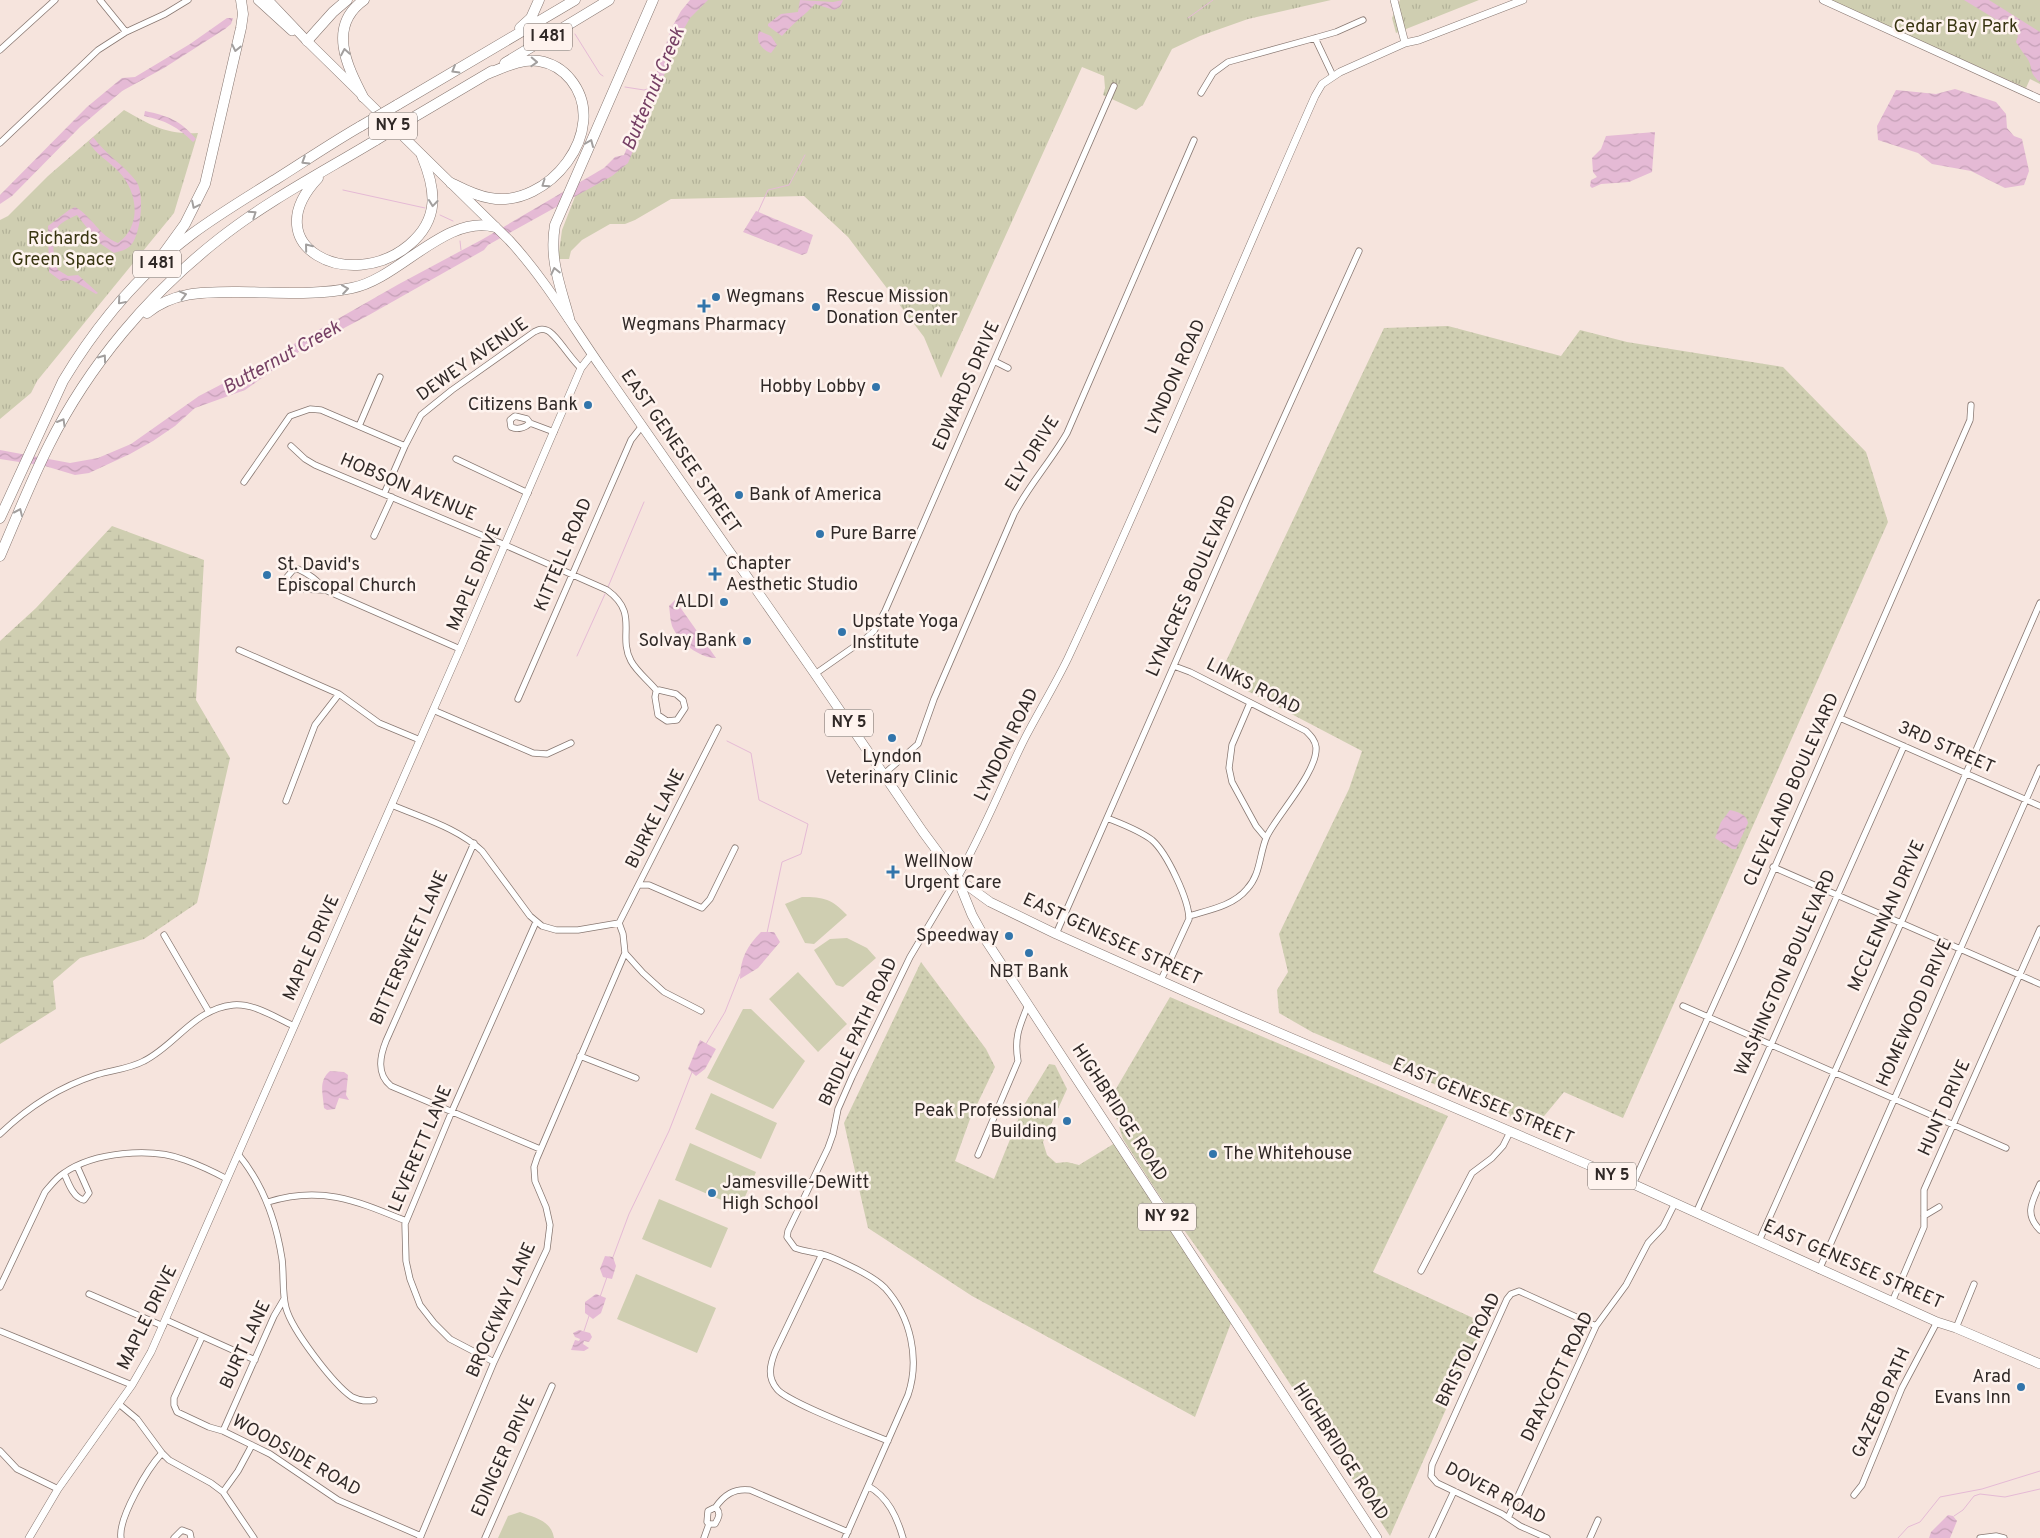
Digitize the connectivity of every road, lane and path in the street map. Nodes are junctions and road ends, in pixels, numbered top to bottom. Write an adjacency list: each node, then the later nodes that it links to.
1 (55, 0): 22 (street)
2 (100, 0): 17 (street)
3 (188, 0): 17 (street)
4 (241, 0): 36 (highway, one-way to 36)
5 (258, 0): 19 (main road, EAST GENESEE STREET / NY 5)
6 (268, 0): 19 (main road, EAST GENESEE STREET / NY 5)
7 (348, 0): 19 (highway)
8 (364, 0): 27 (highway, one-way to 8)
9 (539, 0): 21 (highway)
10 (575, 0): 21 (highway, I 481)
11 (609, 0): 23 (highway, I 481)
12 (653, 0): 37 (highway, one-way to 12)
13 (1394, 0): 20 (street)
14 (1523, 0): 20 (street, LYNDON ROAD)
15 (1823, 0): 28 (street)
16 (1363, 20): 18 (street)
17 (126, 32): 30 (street)
18 (1315, 38): 24 (street); 26 (street)
19 (306, 41): 27 (main road, EAST GENESEE STREET / NY 5)
20 (1405, 43): 24 (street, LYNDON ROAD)
21 (497, 46): 36 (highway, I 481, one-way to 36, bridge)
22 (0, 50)
23 (487, 74): 32 (highway, I 481, bridge); 33 (highway, one-way to 33)
24 (1332, 76): 89 (street, LYNDON ROAD)
25 (1114, 86): 40 (street, EDWARDS DRIVE)
26 (1201, 93)
27 (363, 97): 31 (main road, EAST GENESEE STREET / NY 5)
28 (2040, 99)
29 (1194, 140): 78 (street, ELY DRIVE)
30 (0, 143)
31 (422, 156): 32 (highway, one-way to 32); 33 (main road, EAST GENESEE STREET / NY 5)
32 (328, 168): 38 (highway, I 481, one-way to 32)
33 (451, 183): 34 (main road, EAST GENESEE STREET / NY 5)
34 (495, 227): 37 (main road, EAST GENESEE STREET / NY 5); 38 (highway, one-way to 34)
35 (1359, 252): 65 (street, LYNACRES BOULEVARD)
36 (151, 270): 56 (highway, I 481, one-way to 56)
37 (569, 318): 39 (main road, EAST GENESEE STREET / NY 5)
38 (127, 329): 59 (highway, I 481, one-way to 38)
39 (592, 354): 41 (street, MAPLE DRIVE); 47 (main road, EAST GENESEE STREET / NY 5)
40 (994, 362): 42 (street); 66 (street, EDWARDS DRIVE)
41 (581, 368): 48 (street, MAPLE DRIVE); 50 (street, DEWEY AVENUE)
42 (1008, 368)
43 (380, 377): 46 (street)
44 (1971, 405): 72 (street, CLEVELAND BOULEVARD)
45 (530, 423): 48 (street)
46 (358, 426): 50 (street); 52 (street)
47 (642, 426): 60 (street, KITTELL ROAD); 66 (main road, EAST GENESEE STREET / NY 5)
48 (554, 432): 53 (street, MAPLE DRIVE)
49 (291, 446): 54 (street, HOBSON AVENUE)
50 (405, 446): 54 (street, DEWEY AVENUE)
51 (456, 459): 53 (street)
52 (244, 482)
53 (528, 493): 58 (street, MAPLE DRIVE)
54 (384, 494): 55 (street, HOBSON AVENUE)
55 (392, 497): 57 (street); 58 (street, HOBSON AVENUE)
56 (0, 518)
57 (374, 536)
58 (505, 545): 60 (street, HOBSON AVENUE); 63 (street, MAPLE DRIVE)
59 (0, 556)
60 (573, 574): 67 (street, HOBSON AVENUE); 69 (street, KITTELL ROAD)
61 (323, 589): 61 (street); 63 (street)
62 (2040, 603): 79 (street, MCCLENNAN DRIVE)
63 (460, 649): 71 (street, MAPLE DRIVE)
64 (239, 650): 68 (street)
65 (1174, 666): 70 (street, LINKS ROAD); 84 (street, LYNACRES BOULEVARD)
66 (815, 674): 78 (main road, EAST GENESEE STREET / NY 5)
67 (657, 691): 67 (street)
68 (339, 694): 74 (street); 81 (street)
69 (518, 699)
70 (1250, 703): 85 (street); 85 (street, LINKS ROAD)
71 (433, 710): 74 (street, MAPLE DRIVE); 75 (street)
72 (1840, 718): 76 (street, 3RD STREET); 88 (street, CLEVELAND BOULEVARD)
73 (718, 728): 90 (street, BURKE LANE)
74 (420, 740): 82 (street, MAPLE DRIVE)
75 (571, 743)
76 (1904, 746): 79 (street, 3RD STREET); 91 (street, WASHINGTON BOULEVARD)
77 (2040, 768): 80 (street, HOMEWOOD DRIVE)
78 (884, 774): 89 (main road, EAST GENESEE STREET / NY 5)
79 (1966, 774): 80 (street, 3RD STREET); 95 (street, MCCLENNAN DRIVE)
80 (2026, 800): 83 (street, 3RD STREET); 99 (street, HOMEWOOD DRIVE)
81 (286, 801)
82 (392, 805): 86 (street); 109 (street, MAPLE DRIVE)
83 (2040, 806)
84 (1107, 818): 92 (street); 97 (street, LYNACRES BOULEVARD)
85 (1266, 838): 92 (street)
86 (474, 843): 93 (street); 115 (street, BITTERSWEET LANE)
87 (735, 848): 90 (street)
88 (1774, 867): 91 (street); 108 (street, CLEVELAND BOULEVARD)
89 (957, 878): 97 (main road, EAST GENESEE STREET / NY 5); 104 (main road, HIGHBRIDGE ROAD / NY 92); 136 (street, BRIDLE PATH ROAD)
90 (639, 885): 94 (street, BURKE LANE)
91 (1837, 896): 95 (street); 110 (street, WASHINGTON BOULEVARD)
92 (1189, 916): 102 (street)
93 (536, 922): 94 (street); 115 (street, LEVERETT LANE)
94 (619, 923): 100 (street)
95 (1901, 923): 99 (street); 112 (street, MCCLENNAN DRIVE)
96 (2040, 929): 101 (street, HUNT DRIVE)
97 (1056, 934): 102 (main road, EAST GENESEE STREET / NY 5)
98 (164, 935): 107 (street)
99 (1960, 949): 101 (street); 114 (street, HOMEWOOD DRIVE)
100 (625, 953): 106 (street); 111 (street, BROCKWAY LANE)
101 (2020, 976): 103 (street); 116 (street, HUNT DRIVE)
102 (1161, 980): 117 (main road, EAST GENESEE STREET / NY 5)
103 (2040, 984)
104 (1028, 1005): 122 (street); 182 (main road, HIGHBRIDGE ROAD / NY 92)
105 (1683, 1006): 108 (street)
106 (701, 1011)
107 (209, 1012): 109 (street); 118 (street)
108 (1708, 1016): 110 (street); 126 (street, CLEVELAND BOULEVARD)
109 (294, 1026): 121 (street, MAPLE DRIVE)
110 (1772, 1044): 112 (street); 131 (street, WASHINGTON BOULEVARD)
111 (580, 1056): 113 (street); 120 (street, BROCKWAY LANE)
112 (1835, 1071): 114 (street); 135 (street, MCCLENNAN DRIVE)
113 (636, 1078)
114 (1894, 1098): 116 (street); 137 (street, HOMEWOOD DRIVE)
115 (452, 1111): 120 (street); 133 (street, LEVERETT LANE)
116 (1954, 1124): 119 (street); 132 (street, HUNT DRIVE)
117 (1510, 1132): 126 (main road, EAST GENESEE STREET / NY 5); 138 (street)
118 (0, 1134)
119 (2006, 1148)
120 (540, 1149): 151 (street, BROCKWAY LANE)
121 (238, 1154): 125 (street, MAPLE DRIVE); 128 (street)
122 (978, 1156)
123 (77, 1166): 124 (street); 124 (street); 125 (street)
124 (64, 1173): 140 (street)
125 (227, 1179): 145 (street, MAPLE DRIVE)
126 (1633, 1184): 129 (main road, EAST GENESEE STREET / NY 5)
127 (2040, 1184): 134 (street)
128 (268, 1202): 133 (street); 142 (street)
129 (1675, 1203): 131 (main road, EAST GENESEE STREET / NY 5); 146 (street, DRAYCOTT ROAD)
130 (1939, 1207): 132 (street)
131 (1696, 1213): 135 (main road, EAST GENESEE STREET / NY 5)
132 (1924, 1216): 143 (street, HUNT DRIVE)
133 (406, 1221): 151 (street, LEVERETT LANE)
134 (2040, 1230)
135 (1759, 1241): 137 (main road, EAST GENESEE STREET / NY 5)
136 (822, 1254): 158 (street, BRIDLE PATH ROAD); 158 (street)
137 (1819, 1270): 143 (main road, EAST GENESEE STREET / NY 5)
138 (1421, 1271)
139 (1974, 1284): 147 (street)
140 (0, 1287)
141 (89, 1294): 145 (street)
142 (284, 1299): 150 (street, BURT LANE); 155 (street)
143 (1892, 1302): 144 (main road, EAST GENESEE STREET / NY 5)
144 (1937, 1322): 147 (main road, EAST GENESEE STREET / NY 5); 167 (street, GAZEBO PATH)
145 (164, 1323): 149 (street); 153 (street, MAPLE DRIVE)
146 (1596, 1326): 162 (street, BRISTOL ROAD); 169 (street, DRAYCOTT ROAD)
147 (1956, 1328): 152 (main road, EAST GENESEE STREET / NY 5)
148 (0, 1331): 153 (street)
149 (202, 1336): 150 (street); 157 (street, WOODSIDE ROAD)
150 (255, 1360): 157 (street, BURT LANE)
151 (494, 1362): 173 (street, BROCKWAY LANE)
152 (2040, 1364)
153 (132, 1385): 156 (street, MAPLE DRIVE)
154 (552, 1386): 179 (street, EDINGER DRIVE)
155 (374, 1400)
156 (119, 1404): 161 (street); 164 (street, MAPLE DRIVE)
157 (224, 1431): 159 (street, WOODSIDE ROAD)
158 (888, 1441): 163 (street, BRIDLE PATH ROAD)
159 (252, 1445): 166 (street); 173 (street, WOODSIDE ROAD)
160 (0, 1451): 164 (street)
161 (162, 1453): 166 (street); 175 (street)
162 (1431, 1476): 165 (street, DOVER ROAD)
163 (868, 1486): 172 (street, BRIDLE PATH ROAD); 181 (street)
164 (58, 1489): 174 (street, MAPLE DRIVE)
165 (1454, 1491): 169 (street, DOVER ROAD); 183 (street)
166 (223, 1492): 178 (street)
167 (1854, 1496)
168 (715, 1508): 171 (street); 171 (street); 172 (street)
169 (1508, 1518): 184 (street, DOVER ROAD)
170 (1598, 1520): 185 (street)
171 (709, 1524): 180 (street)
172 (846, 1535)
173 (421, 1537)
174 (29, 1538)
175 (121, 1538)
176 (174, 1538): 177 (street)
177 (191, 1538)
178 (254, 1538)
179 (485, 1538)
180 (704, 1538)
181 (903, 1538)
182 (1377, 1538)
183 (1432, 1538)
184 (1547, 1538)
185 (1590, 1538)
186 (1980, 1538): 187 (street)
187 (2004, 1538)

